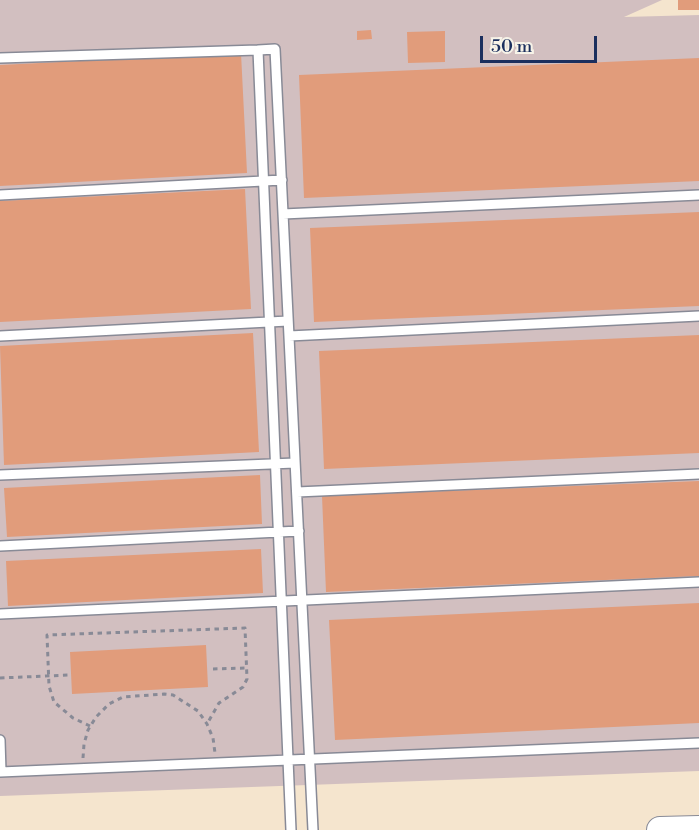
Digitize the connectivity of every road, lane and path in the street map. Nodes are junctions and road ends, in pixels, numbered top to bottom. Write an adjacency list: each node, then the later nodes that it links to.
1 (258, 50): 2 (lane); 3 (lane); 4 (lane)
2 (0, 58)
3 (282, 180): 4 (lane); 7 (lane)
4 (263, 181): 5 (lane); 10 (lane)
5 (0, 195)
6 (699, 195): 7 (lane)
7 (283, 214): 9 (lane)
8 (699, 316): 12 (lane)
9 (288, 321): 10 (lane); 12 (lane)
10 (269, 322): 11 (lane); 14 (lane)
11 (0, 336)
12 (289, 336): 13 (lane)
13 (295, 463): 14 (lane); 17 (lane)
14 (276, 464): 16 (lane); 19 (lane)
15 (699, 474): 17 (lane)
16 (0, 475)
17 (297, 492): 18 (lane)
18 (299, 531): 19 (lane); 22 (lane)
19 (279, 532): 20 (lane); 23 (lane)
20 (0, 546)
21 (699, 582): 22 (lane)
22 (302, 599): 23 (lane); 34 (lane)
23 (282, 600): 24 (lane); 35 (lane)
24 (0, 614)
25 (247, 668): 26 (path); 28 (path); 30 (path)
26 (213, 669)
27 (69, 675): 28 (path)
28 (49, 676): 29 (path); 31 (path)
29 (0, 678)
30 (207, 724): 31 (path); 36 (path)
31 (90, 726): 37 (path)
32 (0, 740): 38 (lane)
33 (699, 743): 34 (lane)
34 (310, 759): 35 (lane); 41 (lane)
35 (288, 760): 36 (lane); 40 (lane)
36 (217, 763): 37 (lane)
37 (82, 768): 38 (lane)
38 (1, 772)
39 (699, 829): 42 (main road)
40 (291, 830)
41 (314, 830)
42 (660, 830)

